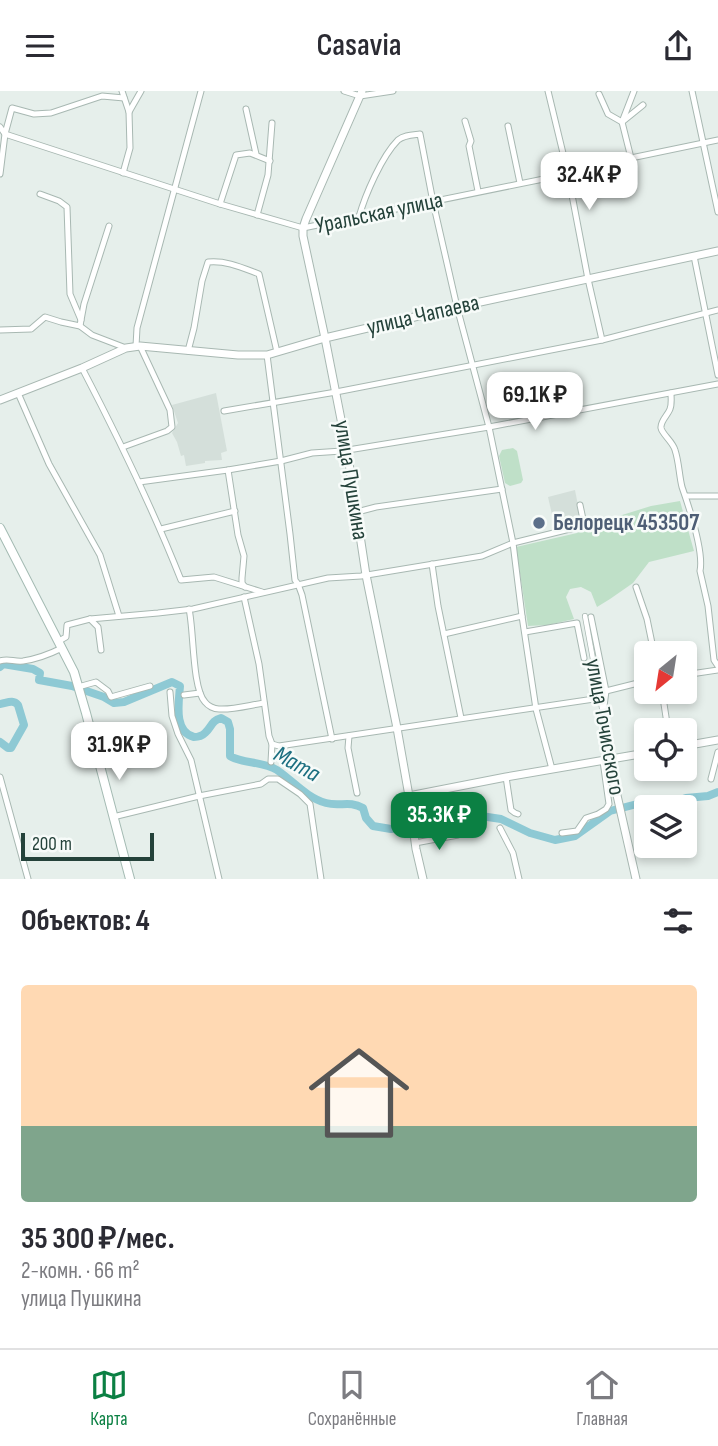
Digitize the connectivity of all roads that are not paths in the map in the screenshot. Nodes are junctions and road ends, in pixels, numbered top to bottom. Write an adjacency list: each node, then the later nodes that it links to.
1 (141, 91): 13 (street)
2 (201, 91): 29 (street)
3 (344, 91): 8 (street)
4 (393, 91): 8 (street)
5 (548, 91): 27 (street)
6 (634, 91): 16 (street)
7 (692, 91): 21 (street)
8 (361, 94): 38 (street)
9 (599, 94): 16 (street)
10 (123, 95): 13 (street); 19 (street)
11 (643, 105): 16 (street)
12 (246, 109): 22 (street)
13 (129, 112): 25 (street)
14 (465, 121): 30 (street)
15 (272, 123): 24 (street)
16 (622, 123): 23 (street)
17 (508, 126): 28 (street)
18 (0, 127): 19 (street)
19 (5, 134): 25 (street, Уральская улица); 26 (street)
20 (718, 140): 21 (street, Уральская улица)
21 (703, 143): 23 (street, Уральская улица); 34 (street)
22 (256, 154): 24 (street); 33 (street)
23 (631, 158): 27 (street, Уральская улица)
24 (270, 161): 35 (street)
25 (123, 173): 29 (street, Уральская улица)
26 (0, 174)
27 (568, 174): 28 (street, Уральская улица); 41 (street)
28 (520, 183): 30 (street, Уральская улица)
29 (173, 190): 33 (street, Уральская улица); 49 (street)
30 (478, 191): 32 (street, Уральская улица)
31 (40, 194): 45 (street)
32 (433, 202): 36 (street, Уральская улица); 36 (street); 42 (street)
33 (220, 204): 35 (street, Уральская улица)
34 (718, 212)
35 (257, 215): 38 (street, Уральская улица)
36 (359, 217): 38 (street, Уральская улица)
37 (109, 226): 45 (street)
38 (303, 228): 47 (street, улица Пушкина)
39 (718, 251): 40 (street, улица Чапаева)
40 (694, 256): 41 (street, улица Чапаева); 44 (street)
41 (588, 279): 42 (street, улица Чапаева); 48 (street)
42 (457, 307): 47 (street, улица Чапаева); 54 (street)
43 (718, 310): 44 (street)
44 (705, 314): 48 (street); 56 (street)
45 (81, 323): 46 (street); 50 (street)
46 (0, 330)
47 (326, 338): 52 (street, улица Чапаева); 58 (street, улица Пушкина)
48 (602, 340): 54 (street)
49 (138, 346): 50 (street, улица Чапаева); 51 (street, улица Чапаева); 65 (street)
50 (126, 348): 55 (street, улица Чапаева)
51 (188, 351): 52 (street); 53 (street, улица Чапаева)
52 (276, 352): 53 (street, улица Чапаева)
53 (267, 355): 62 (street)
54 (473, 366): 58 (street); 64 (street)
55 (82, 367): 59 (street, улица Чапаева); 65 (street)
56 (718, 375)
57 (718, 384): 60 (street)
58 (336, 392): 62 (street); 66 (street, улица Пушкина)
59 (18, 393): 61 (street, улица Чапаева); 89 (street)
60 (671, 393): 64 (street); 71 (street)
61 (0, 400)
62 (274, 403): 63 (street); 67 (street)
63 (224, 411)
64 (489, 427): 66 (street); 70 (street)
65 (123, 447): 69 (street)
66 (347, 450): 67 (street); 75 (street, улица Пушкина)
67 (281, 461): 68 (street); 81 (street)
68 (228, 470): 69 (street); 74 (street)
69 (139, 482): 77 (street)
70 (502, 489): 75 (street); 78 (street)
71 (686, 496): 72 (street); 87 (street)
72 (718, 496)
73 (580, 505): 78 (street)
74 (235, 511): 77 (street); 82 (street)
75 (358, 512): 80 (street, улица Пушкина)
76 (0, 527): 96 (main road)
77 (161, 529): 82 (street)
78 (513, 543): 79 (street); 90 (street)
79 (432, 564): 80 (street); 94 (street)
80 (366, 575): 81 (street); 114 (street, улица Пушкина)
81 (298, 584): 84 (street); 116 (street)
82 (245, 587): 84 (street)
83 (636, 587): 95 (street)
84 (264, 593): 85 (street)
85 (244, 597): 88 (street); 110 (street)
86 (718, 604): 87 (street)
87 (708, 606): 100 (street)
88 (189, 609): 89 (street); 107 (street)
89 (119, 616): 92 (street)
90 (522, 616): 93 (street); 94 (street)
91 (588, 616): 105 (street); 112 (street, улица Точисского)
92 (90, 619): 96 (street); 97 (street)
93 (525, 632): 98 (street); 111 (street)
94 (444, 634): 113 (street)
95 (652, 641)
96 (61, 645): 99 (street); 104 (main road)
97 (101, 650)
98 (584, 658)
99 (0, 661)
100 (718, 668): 101 (street)
101 (697, 672)
102 (634, 684): 105 (street)
103 (150, 686): 104 (street)
104 (79, 688): 131 (main road)
105 (606, 691): 112 (street)
106 (170, 692): 128 (street)
107 (200, 693): 108 (street); 110 (street)
108 (184, 695)
109 (594, 699): 111 (street)
110 (264, 702): 117 (street)
111 (537, 709): 113 (street); 123 (street)
112 (603, 714): 121 (street, улица Точисского)
113 (461, 719): 114 (street)
114 (397, 728): 115 (street); 129 (street, улица Пушкина)
115 (349, 736): 116 (street); 127 (street)
116 (332, 739): 117 (street)
117 (275, 745): 122 (street)
118 (718, 745): 119 (street); 126 (street)
119 (697, 746)
120 (634, 755): 121 (street)
121 (606, 760): 123 (street); 133 (street); 142 (street, улица Точисского)
122 (271, 762)
123 (552, 769): 125 (street)
124 (0, 777): 136 (street)
125 (506, 777): 129 (street); 130 (street)
126 (711, 779)
127 (357, 793)
128 (199, 796): 131 (street); 138 (street); 139 (street)
129 (409, 796): 135 (street, улица Пушкина)
130 (518, 814)
131 (113, 817): 137 (main road)
132 (500, 828): 141 (street)
133 (562, 833)
134 (458, 835): 135 (street)
135 (414, 839): 140 (street, улица Пушкина)
136 (28, 879)
137 (130, 879)
138 (219, 879)
139 (321, 879)
140 (422, 879)
141 (519, 879)
142 (636, 879)

